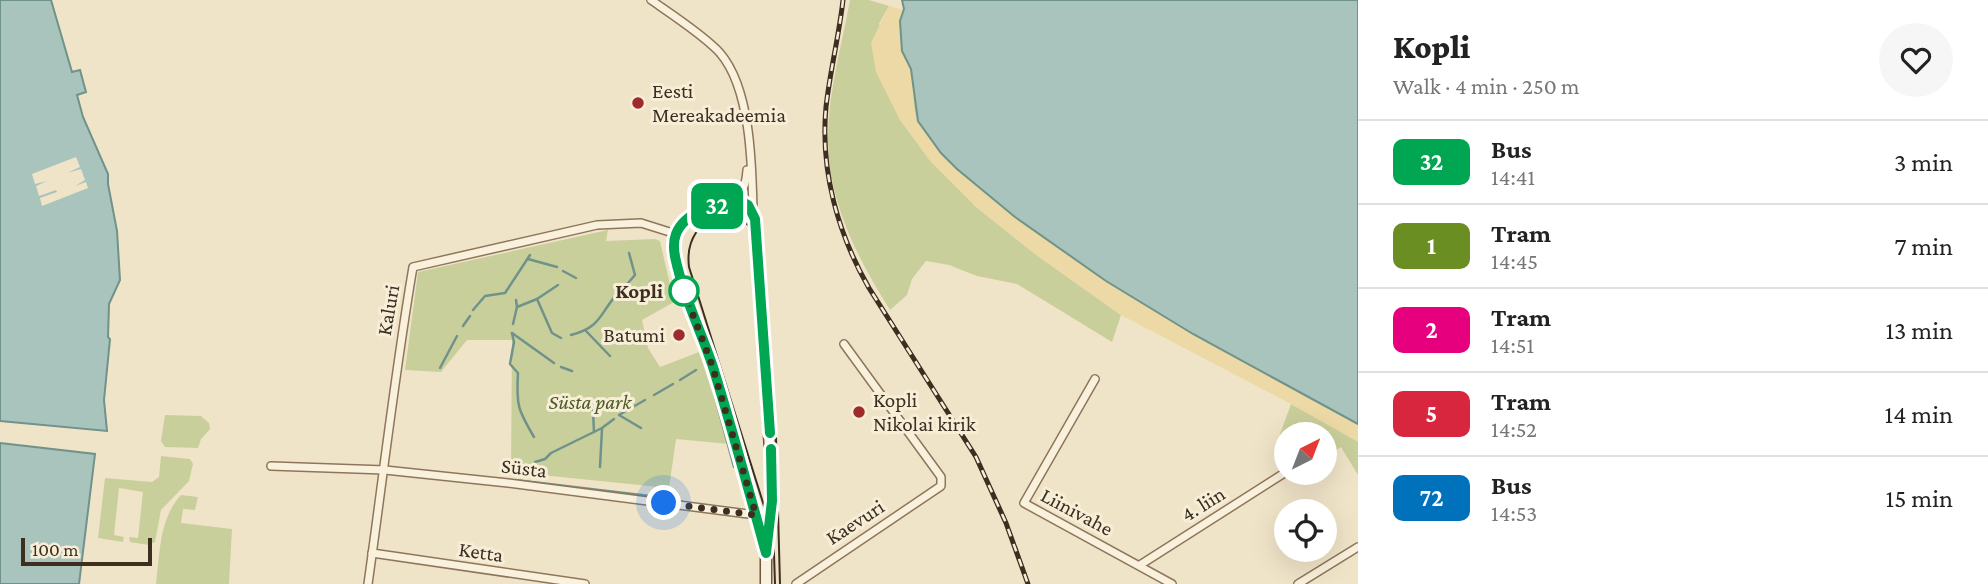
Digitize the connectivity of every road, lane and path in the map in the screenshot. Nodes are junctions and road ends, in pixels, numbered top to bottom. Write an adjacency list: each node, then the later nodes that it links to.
1 (651, 0): 2 (street)
2 (749, 155): 3 (street); 4 (street)
3 (730, 202): 4 (street); 5 (street)
4 (753, 211): 12 (street)
5 (676, 234): 9 (street, Kaluri); 11 (street)
6 (844, 344): 20 (street, Kaevuri)
7 (1095, 379): 16 (street, Liinivahe)
8 (271, 466): 9 (street, Süsta)
9 (385, 470): 11 (street, Süsta); 14 (street, Kaluri)
10 (1274, 480): 16 (street, 4. liin)
11 (756, 515): 12 (street, Süsta); 15 (street)
12 (770, 518): 15 (street)
13 (1358, 547): 22 (street)
14 (372, 553): 17 (street, Kaluri); 18 (street, Ketta)
15 (766, 553): 19 (street)
16 (1140, 565): 21 (street, Liinivahe)
17 (368, 584)
18 (585, 584)
19 (766, 584)
20 (796, 584)
21 (1172, 584)
22 (1298, 584)

